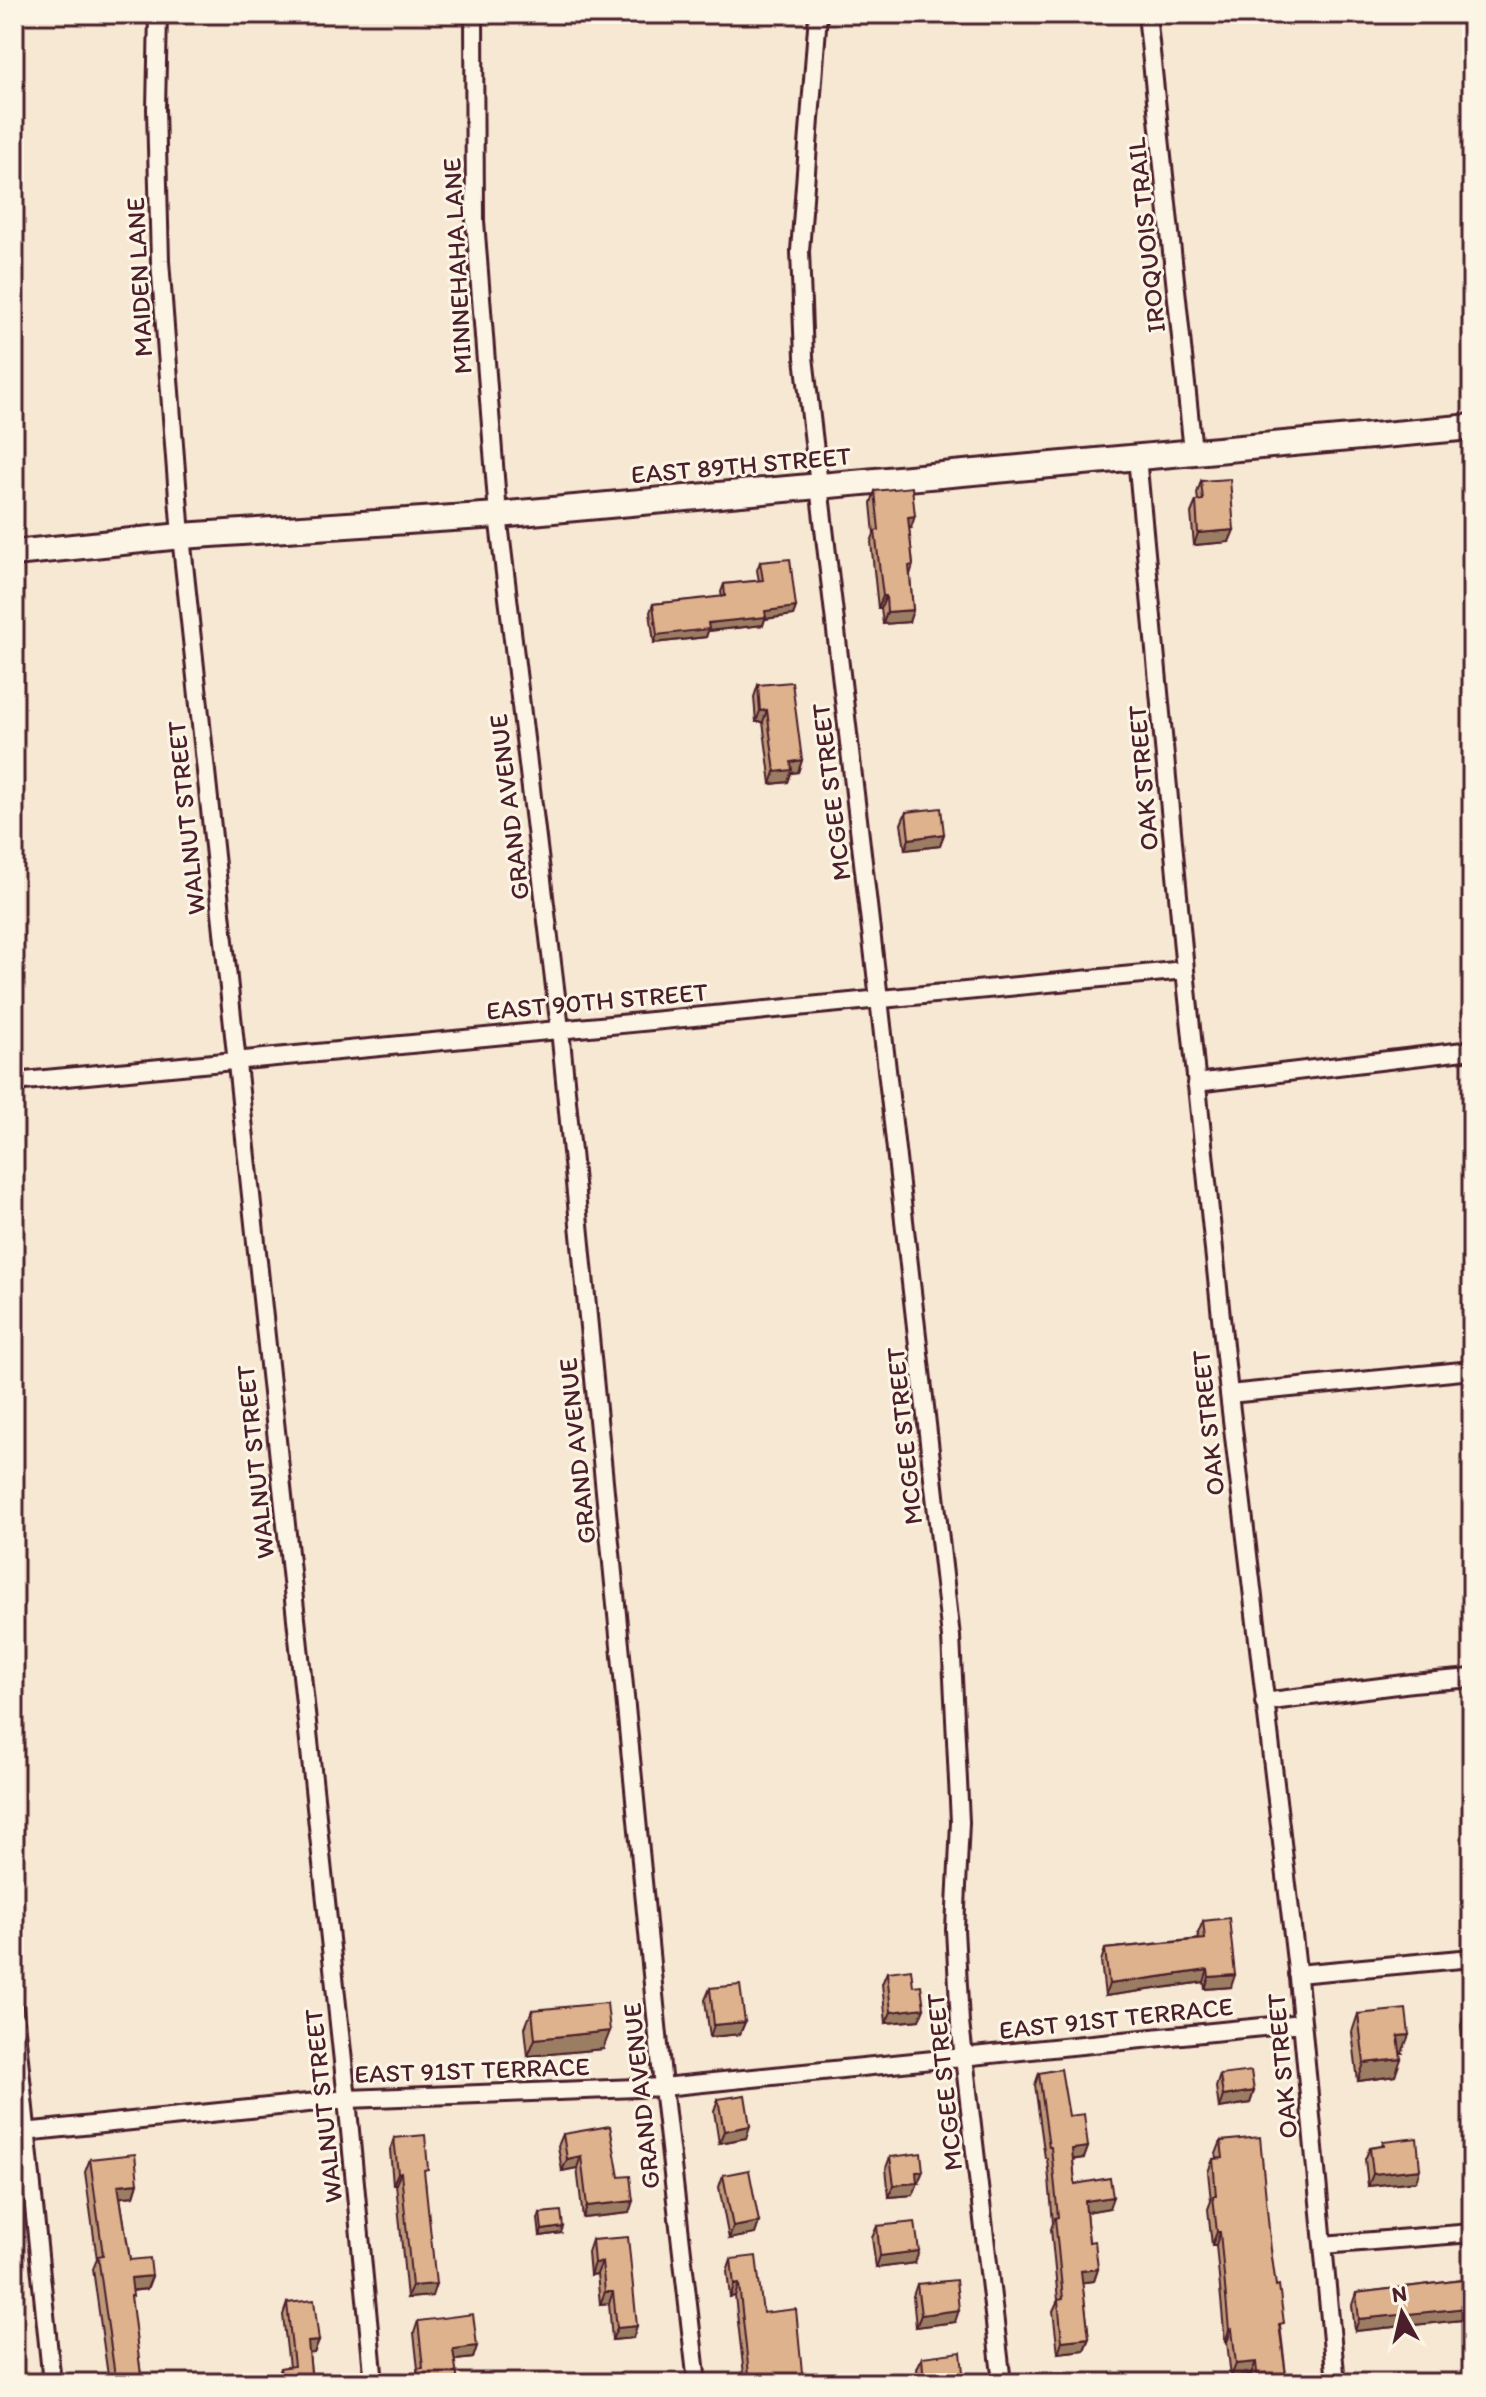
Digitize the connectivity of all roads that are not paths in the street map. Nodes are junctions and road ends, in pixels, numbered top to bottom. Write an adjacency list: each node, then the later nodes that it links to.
1 (158, 14): 10 (street, MAIDEN LANE)
2 (474, 14): 9 (street, MINNEHAHA LANE)
3 (818, 14): 8 (street, MCGEE STREET)
4 (1147, 14): 6 (street, IROQUOIS TRAIL)
5 (1472, 427): 6 (street, EAST 89TH STREET)
6 (1193, 451): 7 (street, EAST 89TH STREET)
7 (1137, 457): 8 (street, EAST 89TH STREET); 12 (street, OAK STREET)
8 (819, 486): 9 (street, EAST 89TH STREET); 13 (street, MCGEE STREET)
9 (498, 515): 10 (street, EAST 89TH STREET); 14 (street, GRAND AVENUE)
10 (181, 536): 11 (street, EAST 89TH STREET); 16 (street, WALNUT STREET)
11 (14, 553)
12 (1185, 970): 13 (street, EAST 90TH STREET); 18 (street, OAK STREET)
13 (879, 999): 14 (street, EAST 90TH STREET); 27 (street, MCGEE STREET)
14 (560, 1029): 16 (street, EAST 90TH STREET); 28 (street, GRAND AVENUE)
15 (1472, 1050): 18 (street)
16 (236, 1060): 17 (street, EAST 90TH STREET); 29 (street, WALNUT STREET)
17 (14, 1082)
18 (1196, 1083): 20 (street, OAK STREET)
19 (1472, 1370): 20 (street)
20 (1229, 1394): 22 (street, OAK STREET)
21 (1472, 1678): 22 (street)
22 (1264, 1702): 24 (street, OAK STREET)
23 (1472, 1958): 24 (street)
24 (1297, 1974): 26 (street, OAK STREET)
25 (14, 2010): 30 (street)
26 (1302, 2023): 27 (street, EAST 91ST TERRACE); 32 (street, OAK STREET)
27 (964, 2058): 28 (street, EAST 91ST TERRACE); 36 (street, MCGEE STREET)
28 (663, 2087): 29 (street, EAST 91ST TERRACE); 35 (street, GRAND AVENUE)
29 (347, 2099): 30 (street, EAST 91ST TERRACE); 34 (street, WALNUT STREET)
30 (20, 2133): 33 (street)
31 (1472, 2233): 32 (street)
32 (1323, 2245): 37 (street, OAK STREET)
33 (52, 2383)
34 (374, 2383)
35 (697, 2383)
36 (1002, 2383)
37 (1336, 2383)

